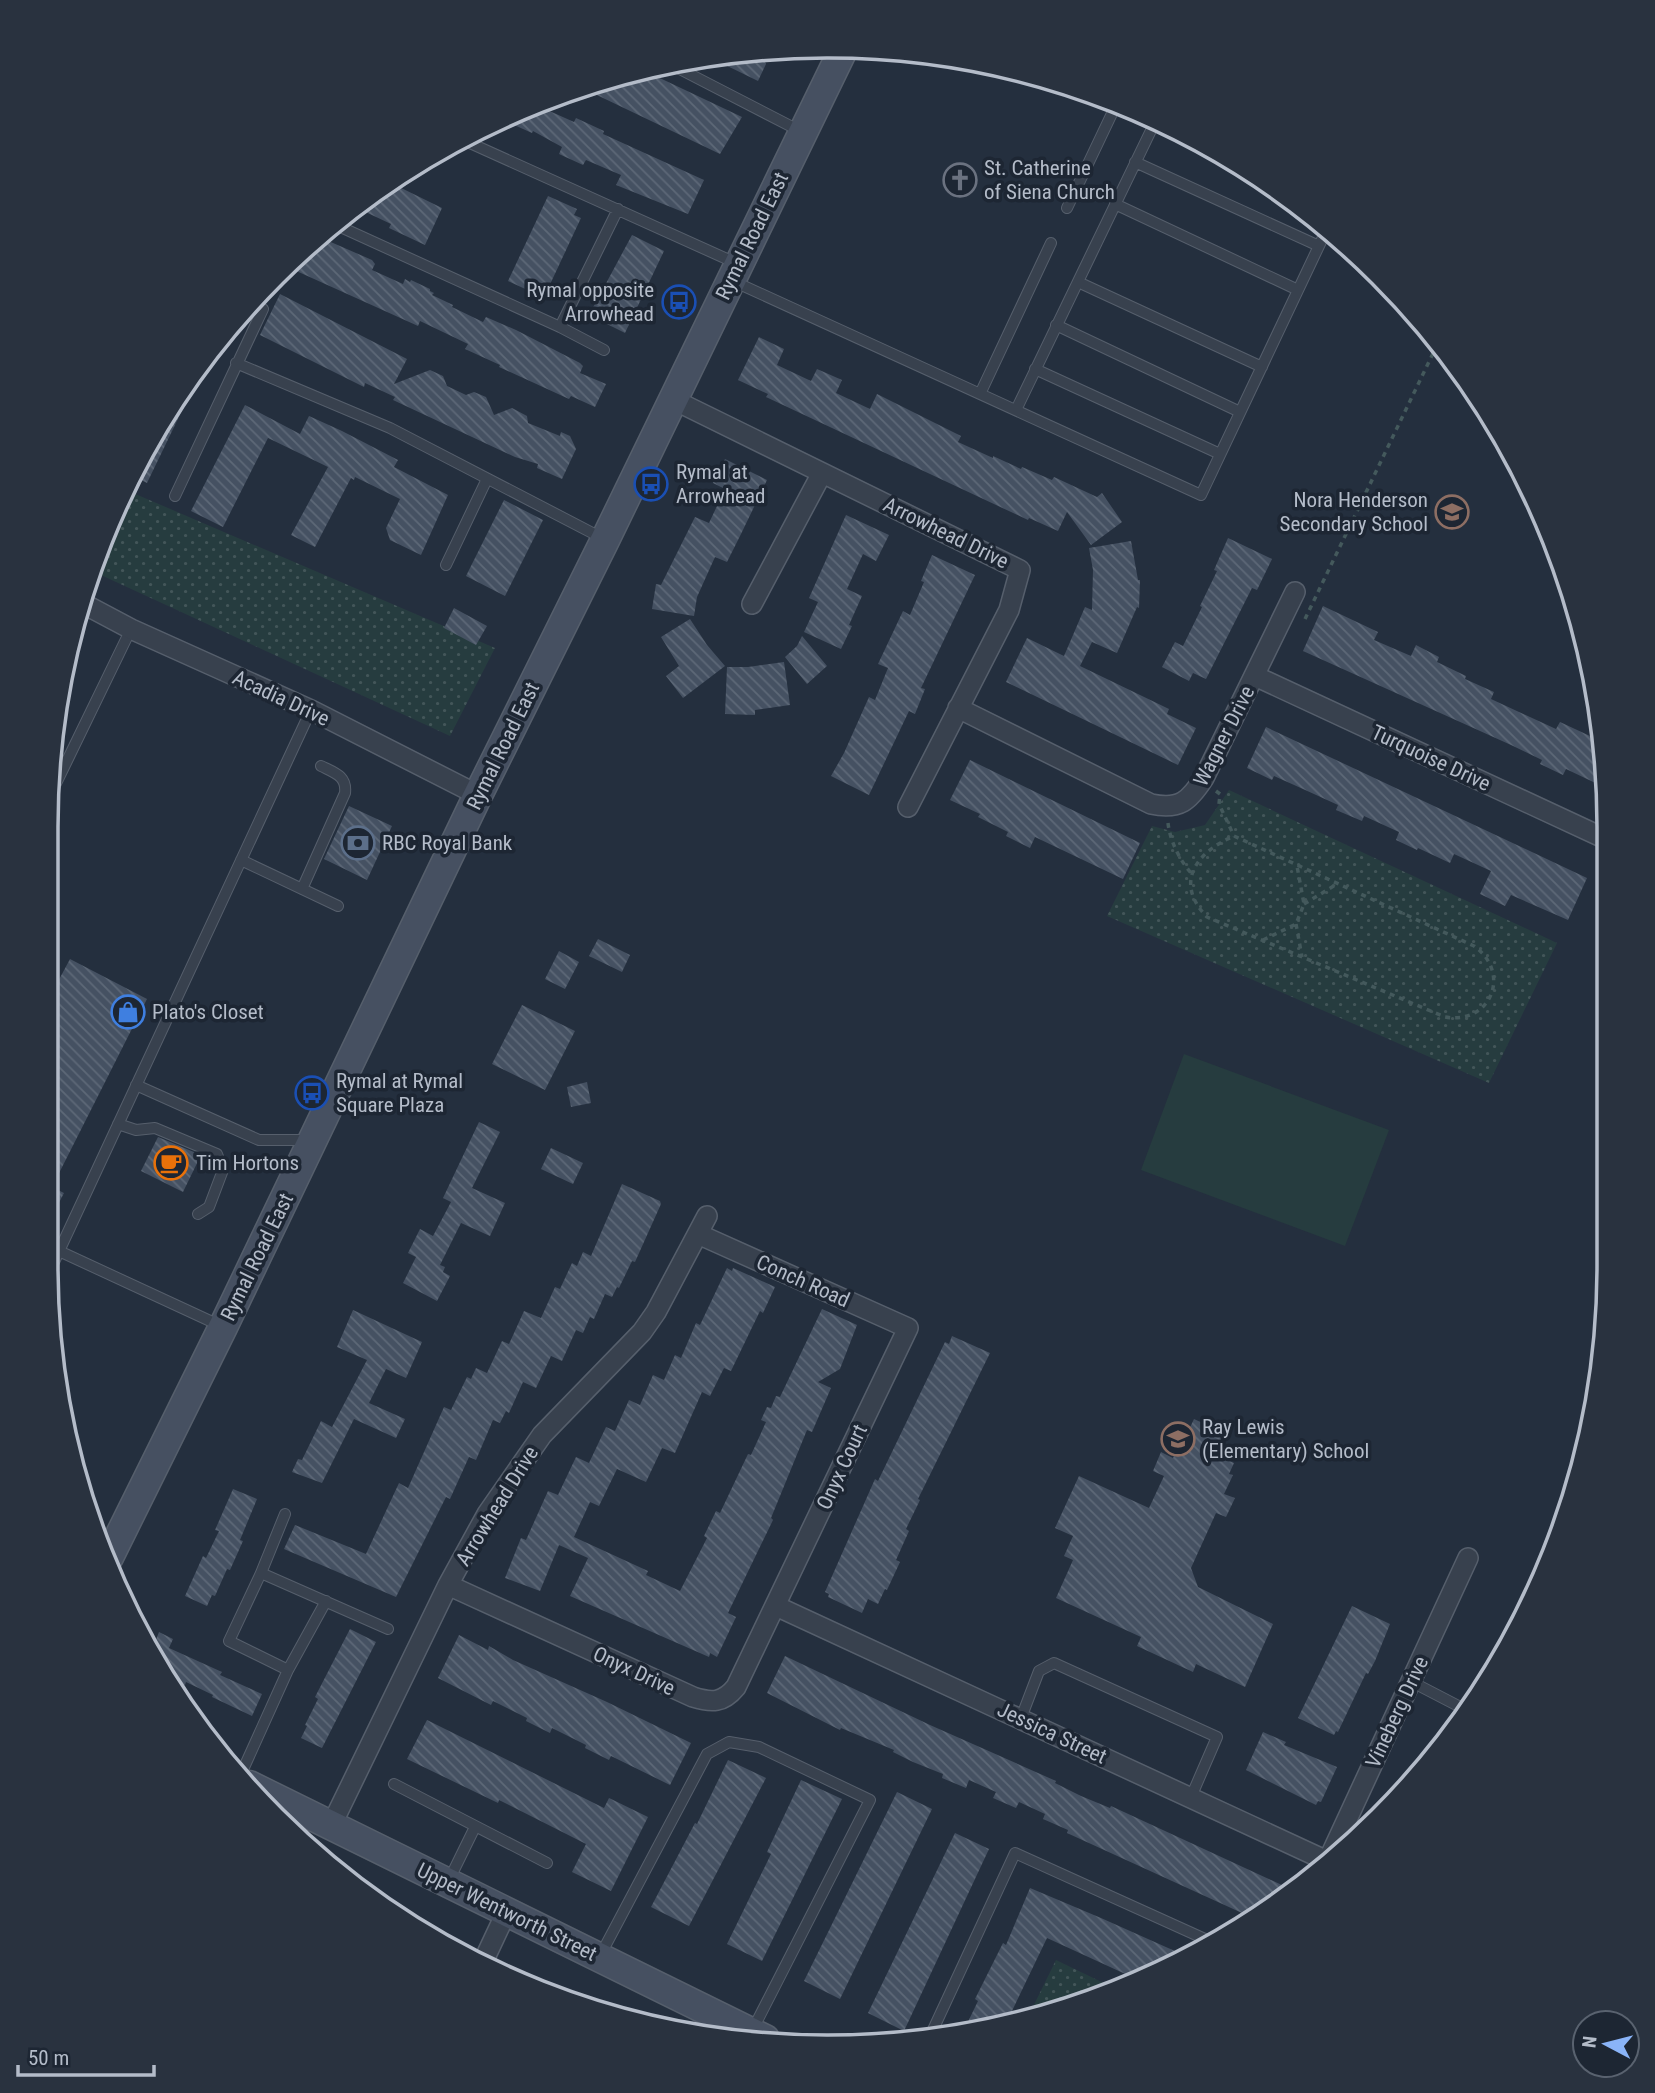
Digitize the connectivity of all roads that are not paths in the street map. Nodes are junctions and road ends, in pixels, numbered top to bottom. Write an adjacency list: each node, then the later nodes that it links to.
1 (839, 58): 5 (main road, Rymal Road East)
2 (685, 72): 5 (lane)
3 (1112, 112): 9 (lane)
4 (1151, 129): 7 (lane)
5 (803, 133): 15 (main road, Rymal Road East)
6 (473, 144): 10 (lane)
7 (1135, 162): 8 (lane); 14 (lane)
8 (1115, 204): 16 (lane); 17 (lane)
9 (1067, 208)
10 (618, 209): 15 (lane); 20 (lane)
11 (345, 229): 20 (lane)
12 (1322, 239): 14 (lane)
13 (1051, 243): 25 (lane)
14 (1319, 246): 17 (lane)
15 (735, 272): 25 (lane); 26 (main road, Rymal Road East)
16 (1078, 282): 19 (lane); 23 (lane)
17 (1298, 290): 23 (lane)
18 (263, 309): 22 (lane)
19 (1056, 325): 24 (lane); 28 (lane)
20 (560, 327): 21 (lane)
21 (604, 350)
22 (236, 363): 31 (lane); 32 (lane)
23 (1262, 367): 28 (lane)
24 (1035, 369): 27 (lane); 29 (lane)
25 (980, 394): 27 (lane)
26 (672, 398): 30 (street, Arrowhead Drive); 33 (main road, Rymal Road East)
27 (1016, 410): 29 (lane)
28 (1240, 412): 29 (lane)
29 (1220, 454)
30 (822, 473): 36 (street); 40 (street, Arrowhead Drive)
31 (487, 479): 33 (lane); 34 (lane)
32 (175, 496)
33 (605, 540): 44 (main road, Rymal Road East)
34 (446, 565)
35 (1295, 592): 39 (street, Wagner Drive)
36 (752, 604)
37 (90, 607): 38 (street, Acadia Drive)
38 (131, 629): 41 (street, Acadia Drive); 43 (lane)
39 (1255, 676): 40 (street, Wagner Drive); 46 (street, Turquoise Drive)
40 (958, 708): 45 (street, Arrowhead Drive)
41 (311, 710): 44 (street, Acadia Drive); 47 (lane)
42 (321, 766): 48 (lane)
43 (59, 777)
44 (478, 795): 52 (main road, Rymal Road East)
45 (908, 807)
46 (1597, 835)
47 (241, 860): 48 (lane); 50 (lane)
48 (302, 889): 49 (lane)
49 (338, 906)
50 (136, 1086): 51 (lane); 52 (lane)
51 (118, 1124): 53 (lane); 55 (lane)
52 (313, 1139): 56 (main road, Rymal Road East)
53 (198, 1214)
54 (703, 1225): 57 (street, Conch Road); 62 (street, Arrowhead Drive)
55 (59, 1251): 56 (lane)
56 (223, 1327): 59 (main road, Rymal Road East)
57 (908, 1328): 64 (street, Onyx Court)
58 (285, 1514): 61 (lane)
59 (112, 1550)
60 (1468, 1558): 67 (street, Vineberg Drive)
61 (261, 1573): 63 (lane); 66 (lane)
62 (448, 1586): 64 (street, Onyx Drive); 74 (street, Arrowhead Drive)
63 (326, 1601): 65 (lane); 66 (lane)
64 (776, 1606): 69 (street, Jessica Street)
65 (388, 1629)
66 (288, 1670): 70 (lane)
67 (1412, 1682): 68 (lane); 76 (street, Vineberg Drive)
68 (1458, 1706)
69 (1020, 1718): 73 (street, Jessica Street); 73 (lane)
70 (252, 1776)
71 (394, 1784): 75 (lane)
72 (268, 1794): 74 (main road, Upper Wentworth Street)
73 (1191, 1797): 77 (street, Jessica Street)
74 (331, 1826): 79 (main road, Upper Wentworth Street)
75 (475, 1826): 78 (lane); 79 (lane)
76 (1336, 1843)
77 (1316, 1859)
78 (547, 1863)
79 (447, 1884): 80 (main road, Upper Wentworth Street)
80 (506, 1913): 82 (street); 83 (main road, Upper Wentworth Street)
81 (1202, 1938): 84 (lane)
82 (486, 1955)
83 (599, 1958): 85 (main road, Upper Wentworth Street); 86 (lane)
84 (934, 2028)
85 (748, 2031)
86 (760, 2032)

